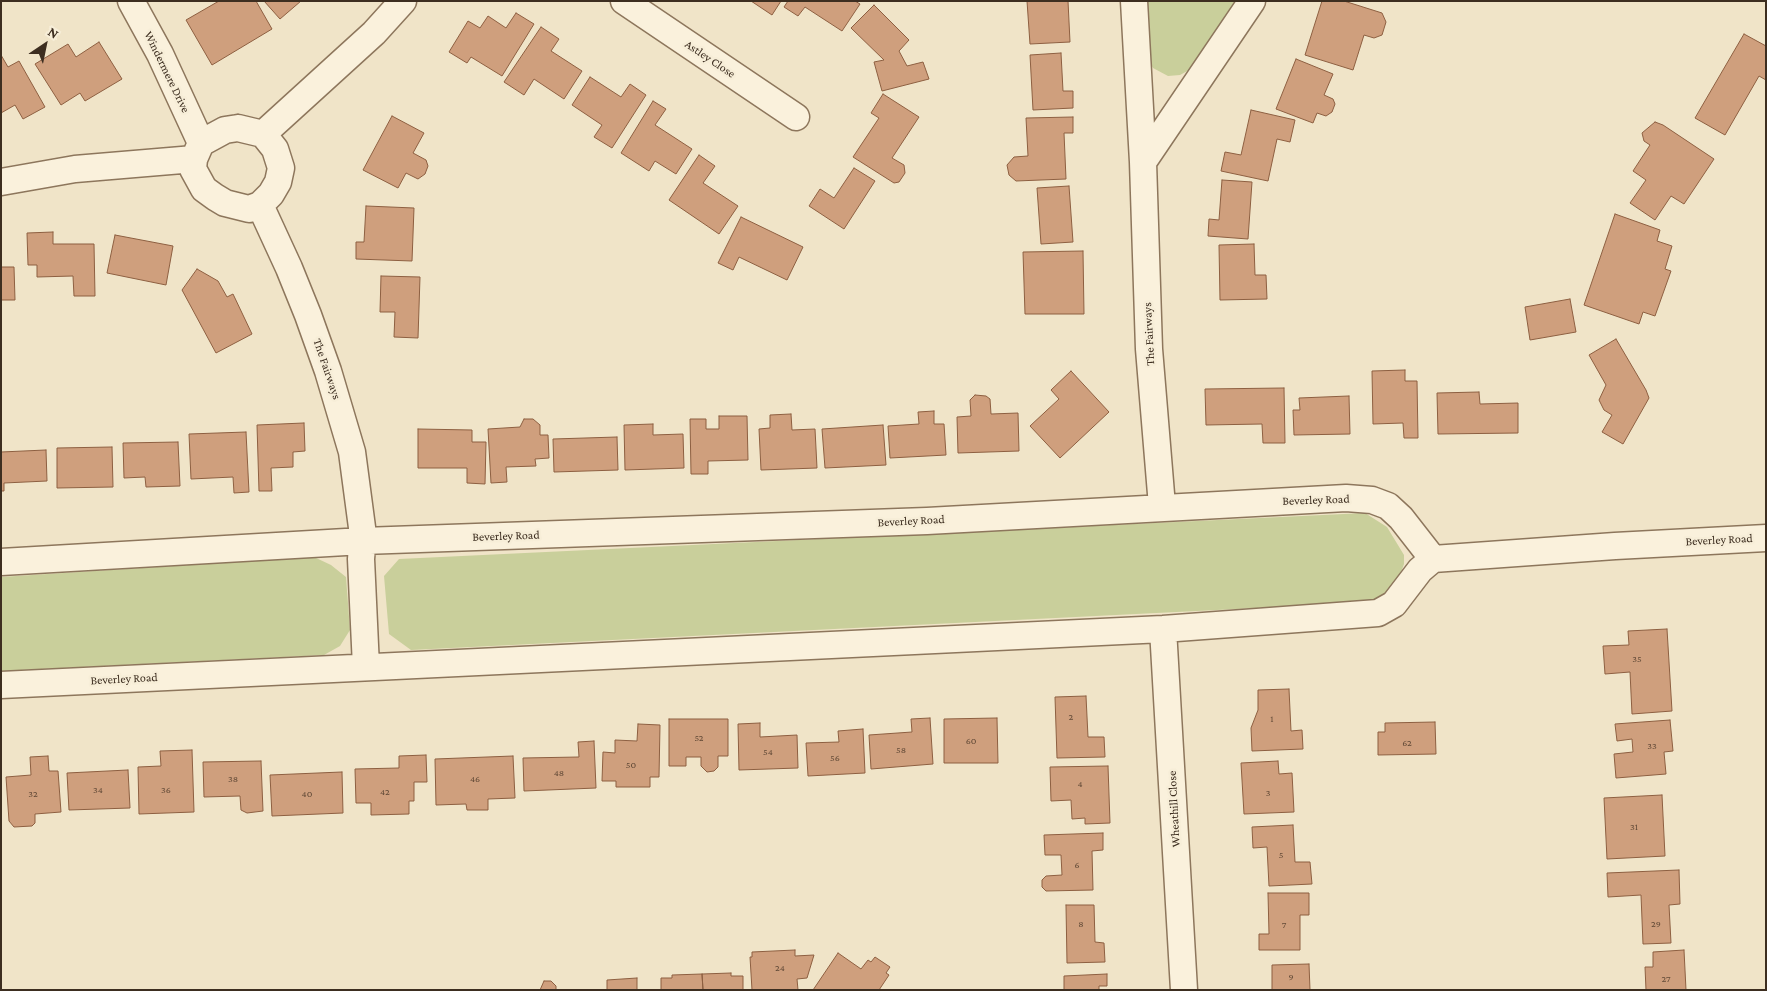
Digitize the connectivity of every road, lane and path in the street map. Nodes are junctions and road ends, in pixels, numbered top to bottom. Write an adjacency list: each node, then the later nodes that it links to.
1 (131, 1): 8 (street, Windermere Drive)
2 (403, 1): 7 (street)
3 (624, 1): 6 (street, Astley Close)
4 (1134, 1): 9 (street, The Fairways)
5 (1252, 1): 9 (street)
6 (796, 117)
7 (263, 134): 8 (street); 11 (street)
8 (198, 151): 10 (street); 11 (street)
9 (1143, 162): 12 (street, The Fairways)
10 (1, 182)
11 (260, 205): 14 (street, The Fairways)
12 (1162, 506): 14 (street, Beverley Road); 15 (street, Beverley Road)
13 (1766, 538): 15 (street, Beverley Road)
14 (363, 542): 16 (street, Beverley Road); 18 (street)
15 (1433, 559): 17 (street, Beverley Road)
16 (1, 562)
17 (1163, 629): 18 (street, Beverley Road); 20 (street, Wheathill Close)
18 (366, 667): 19 (street, Beverley Road)
19 (1, 684)
20 (1184, 990)

